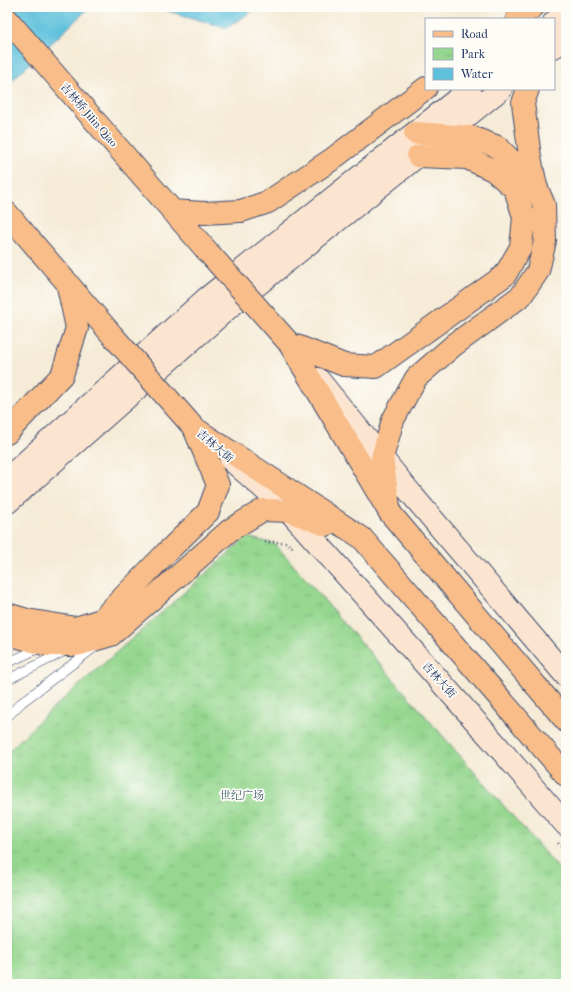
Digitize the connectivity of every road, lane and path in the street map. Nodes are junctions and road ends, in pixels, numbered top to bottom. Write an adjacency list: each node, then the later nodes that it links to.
1 (533, 7): 3 (main road)
2 (566, 13): 5 (main road)
3 (518, 18)
4 (7, 19): 16 (main road, 吉林桥 Jilin Qiao)
5 (555, 21)
6 (566, 38): 7 (main road)
7 (555, 46)
8 (425, 89): 16 (main road)
9 (469, 90): 12 (main road)
10 (500, 90): 13 (main road)
11 (528, 90): 15 (main road)
12 (415, 133): 13 (main road); 23 (main road)
13 (443, 135): 14 (main road); 15 (main road)
14 (418, 156): 19 (main road); 24 (main road)
15 (536, 186): 22 (main road)
16 (172, 211): 19 (main road, 吉林桥 Jilin Qiao, bridge)
17 (7, 212): 18 (main road)
18 (67, 282): 20 (main road, bridge); 21 (main road)
19 (289, 343): 22 (main road); 26 (main road)
20 (194, 428): 25 (main road, 吉林大街); 27 (main road, 吉林大街); 29 (main road)
21 (7, 433)
22 (382, 458): 26 (main road); 34 (main road)
23 (7, 479)
24 (7, 503)
25 (289, 511): 27 (main road); 29 (main road); 39 (main road, 吉林大街)
26 (390, 513): 37 (main road)
27 (362, 538): 38 (main road, 吉林大街)
28 (7, 614): 29 (main road)
29 (106, 628): 31 (lane); 32 (main road); 36 (lane)
30 (7, 632): 31 (main road); 33 (lane)
31 (47, 645): 32 (main road); 33 (lane)
32 (76, 645): 35 (lane)
33 (7, 664)
34 (566, 676)
35 (7, 680)
36 (7, 717)
37 (566, 721)
38 (566, 775)
39 (566, 825)

